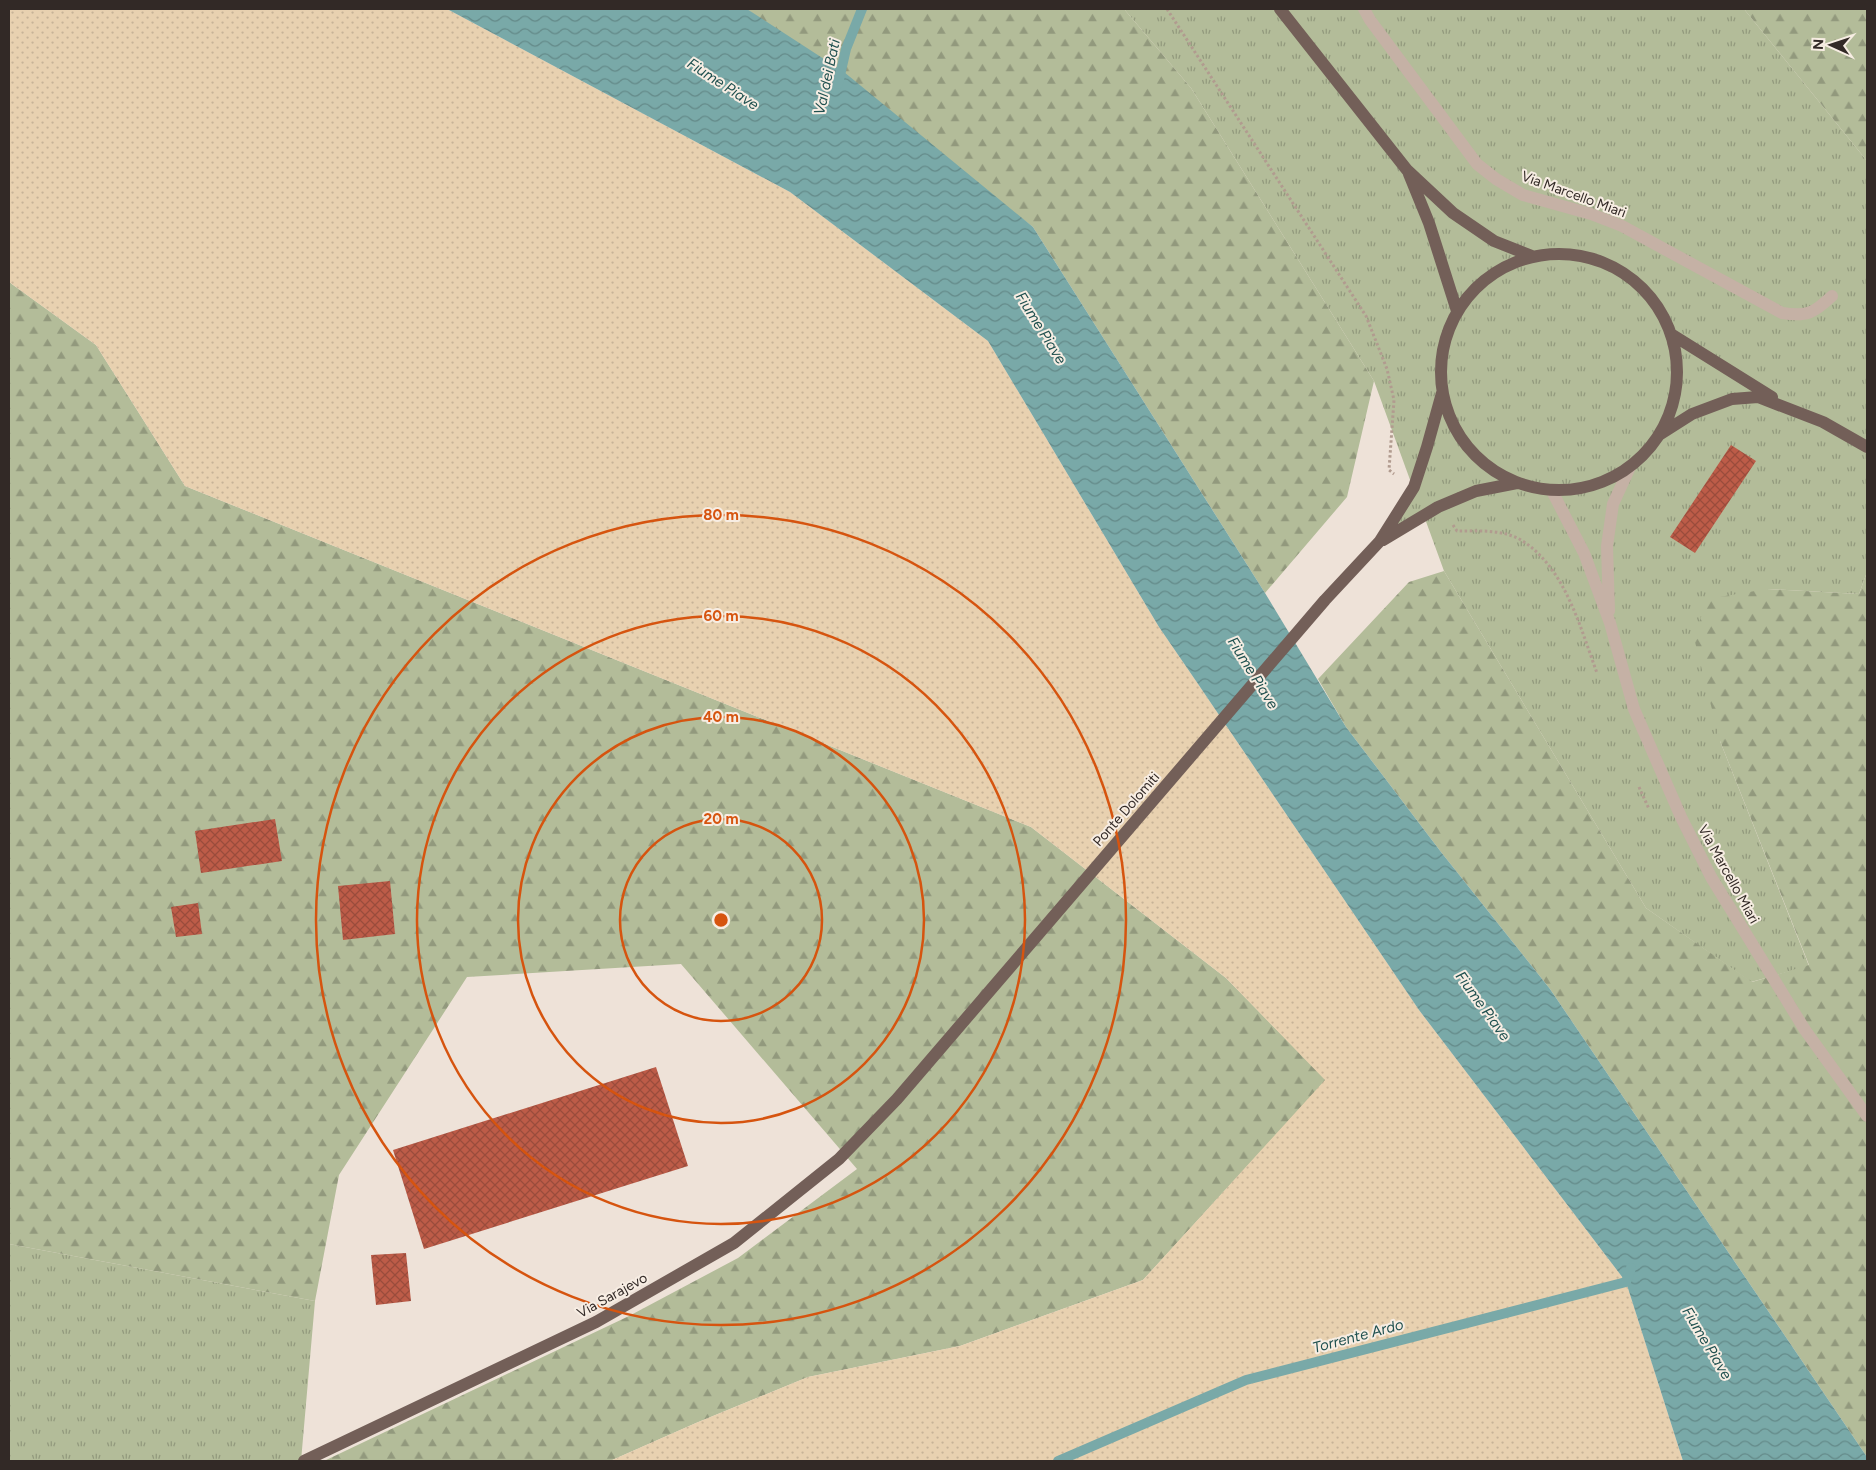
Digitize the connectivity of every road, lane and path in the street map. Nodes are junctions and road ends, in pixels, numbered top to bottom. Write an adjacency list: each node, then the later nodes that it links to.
1 (1166, 9): 15 (path)
2 (1280, 9): 4 (main road, Via Marcello Miari)
3 (1364, 9): 6 (street, Via Marcello Miari)
4 (1407, 170): 5 (main road, Via Marcello Miari); 7 (main road, Via Marcello Miari)
5 (1532, 256): 7 (main road, Via Marcello Miari); 8 (main road, Via Marcello Miari)
6 (1832, 296)
7 (1457, 311): 9 (main road, Via Marcello Miari)
8 (1671, 334): 10 (main road); 11 (main road, Via Marcello Miari)
9 (1442, 393): 14 (main road, Via Marcello Miari); 15 (main road, Ponte Dolomiti)
10 (1793, 411): 11 (main road); 12 (main road)
11 (1659, 435): 13 (main road, Via Marcello Miari)
12 (1867, 447)
13 (1630, 467): 16 (main road, Via Marcello Miari); 19 (street, Via Marcello Miari)
14 (1516, 483): 16 (main road, Via Marcello Miari); 17 (main road, Ponte Dolomiti)
15 (1414, 487): 18 (main road, Ponte Dolomiti)
16 (1552, 491): 19 (street, Via Marcello Miari)
17 (1438, 507): 18 (main road, Ponte Dolomiti); 20 (path)
18 (1380, 541): 23 (main road, Ponte Dolomiti)
19 (1610, 623): 24 (street, Via Marcello Miari)
20 (1599, 679)
21 (1637, 781): 22 (path)
22 (1652, 815)
23 (897, 1099): 25 (main road, Via Sarajevo)
24 (1867, 1116)
25 (304, 1461)

